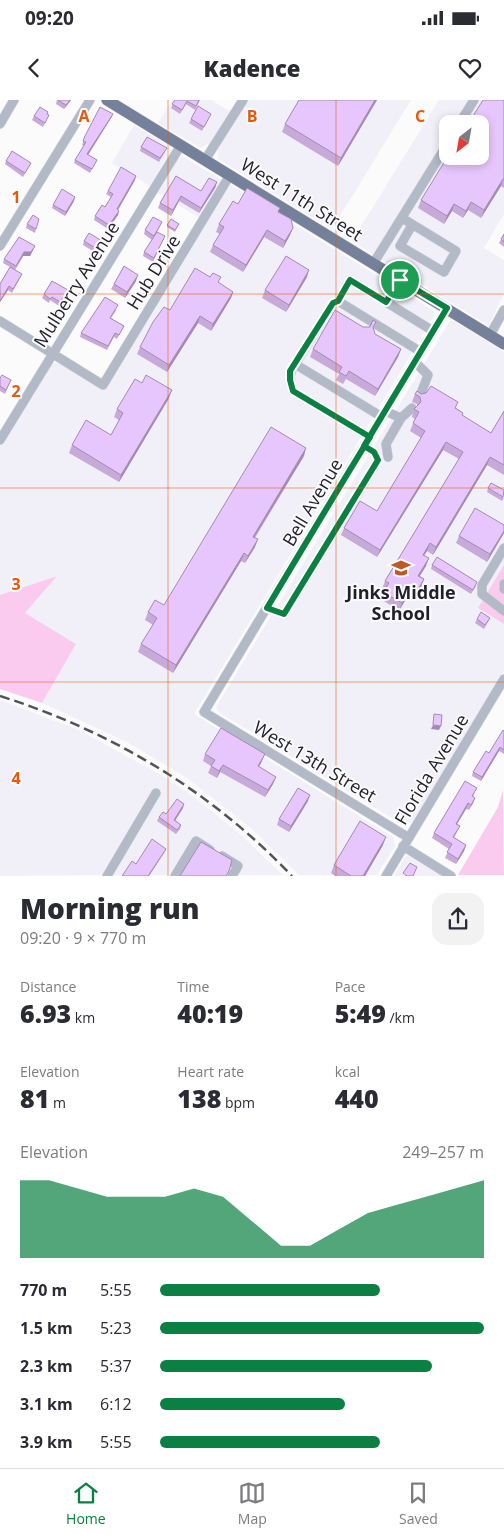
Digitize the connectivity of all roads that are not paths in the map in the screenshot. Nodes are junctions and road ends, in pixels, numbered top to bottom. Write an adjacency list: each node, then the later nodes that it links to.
1 (14, 100): 7 (street)
2 (90, 100): 14 (street)
3 (107, 100): 8 (main road, West 11th Street)
4 (243, 100): 10 (street)
5 (474, 100): 6 (street)
6 (465, 115)
7 (0, 124)
8 (181, 145): 10 (main road, West 11th Street); 30 (street, Mulberry Avenue)
9 (439, 158): 12 (street)
10 (205, 160): 11 (main road, West 11th Street)
11 (230, 176): 15 (main road, West 11th Street); 30 (street, Hub Drive)
12 (402, 218): 13 (street); 15 (street)
13 (412, 225): 13 (street)
14 (0, 246)
15 (373, 264): 16 (main road, West 11th Street)
16 (400, 280): 18 (street); 19 (main road, West 11th Street)
17 (338, 301): 18 (street); 21 (street); 32 (street)
18 (386, 302): 24 (street)
19 (447, 308): 24 (street, Bell Avenue); 26 (main road, West 11th Street)
20 (504, 310): 26 (street)
21 (358, 314): 23 (street); 25 (street)
22 (0, 321): 30 (street)
23 (364, 329)
24 (433, 331): 29 (street, Bell Avenue)
25 (392, 334): 27 (street); 29 (street)
26 (490, 335): 28 (main road, West 11th Street)
27 (376, 336)
28 (504, 344)
29 (420, 352): 31 (street, Bell Avenue)
30 (52, 354): 38 (street, Mulberry Avenue)
31 (415, 362): 33 (street); 35 (street, Bell Avenue)
32 (295, 364): 35 (street); 37 (street)
33 (420, 396)
34 (412, 408): 36 (street)
35 (383, 414): 36 (street); 37 (street, Bell Avenue)
36 (402, 418): 40 (street)
37 (370, 437): 39 (street, Bell Avenue)
38 (0, 440)
39 (364, 446): 44 (street, Bell Avenue); 44 (street)
40 (388, 457)
41 (504, 548): 45 (street)
42 (504, 584): 43 (street)
43 (504, 589)
44 (267, 608): 47 (street, Bell Avenue)
45 (504, 611)
46 (504, 679): 49 (street, Florida Avenue)
47 (204, 712): 49 (street, West 13th Street)
48 (156, 793): 51 (street)
49 (409, 838): 50 (street, Florida Avenue)
50 (403, 846): 54 (street, Florida Avenue); 55 (street)
51 (106, 876)
52 (176, 876): 53 (street)
53 (232, 876)
54 (386, 876)
55 (451, 876)

